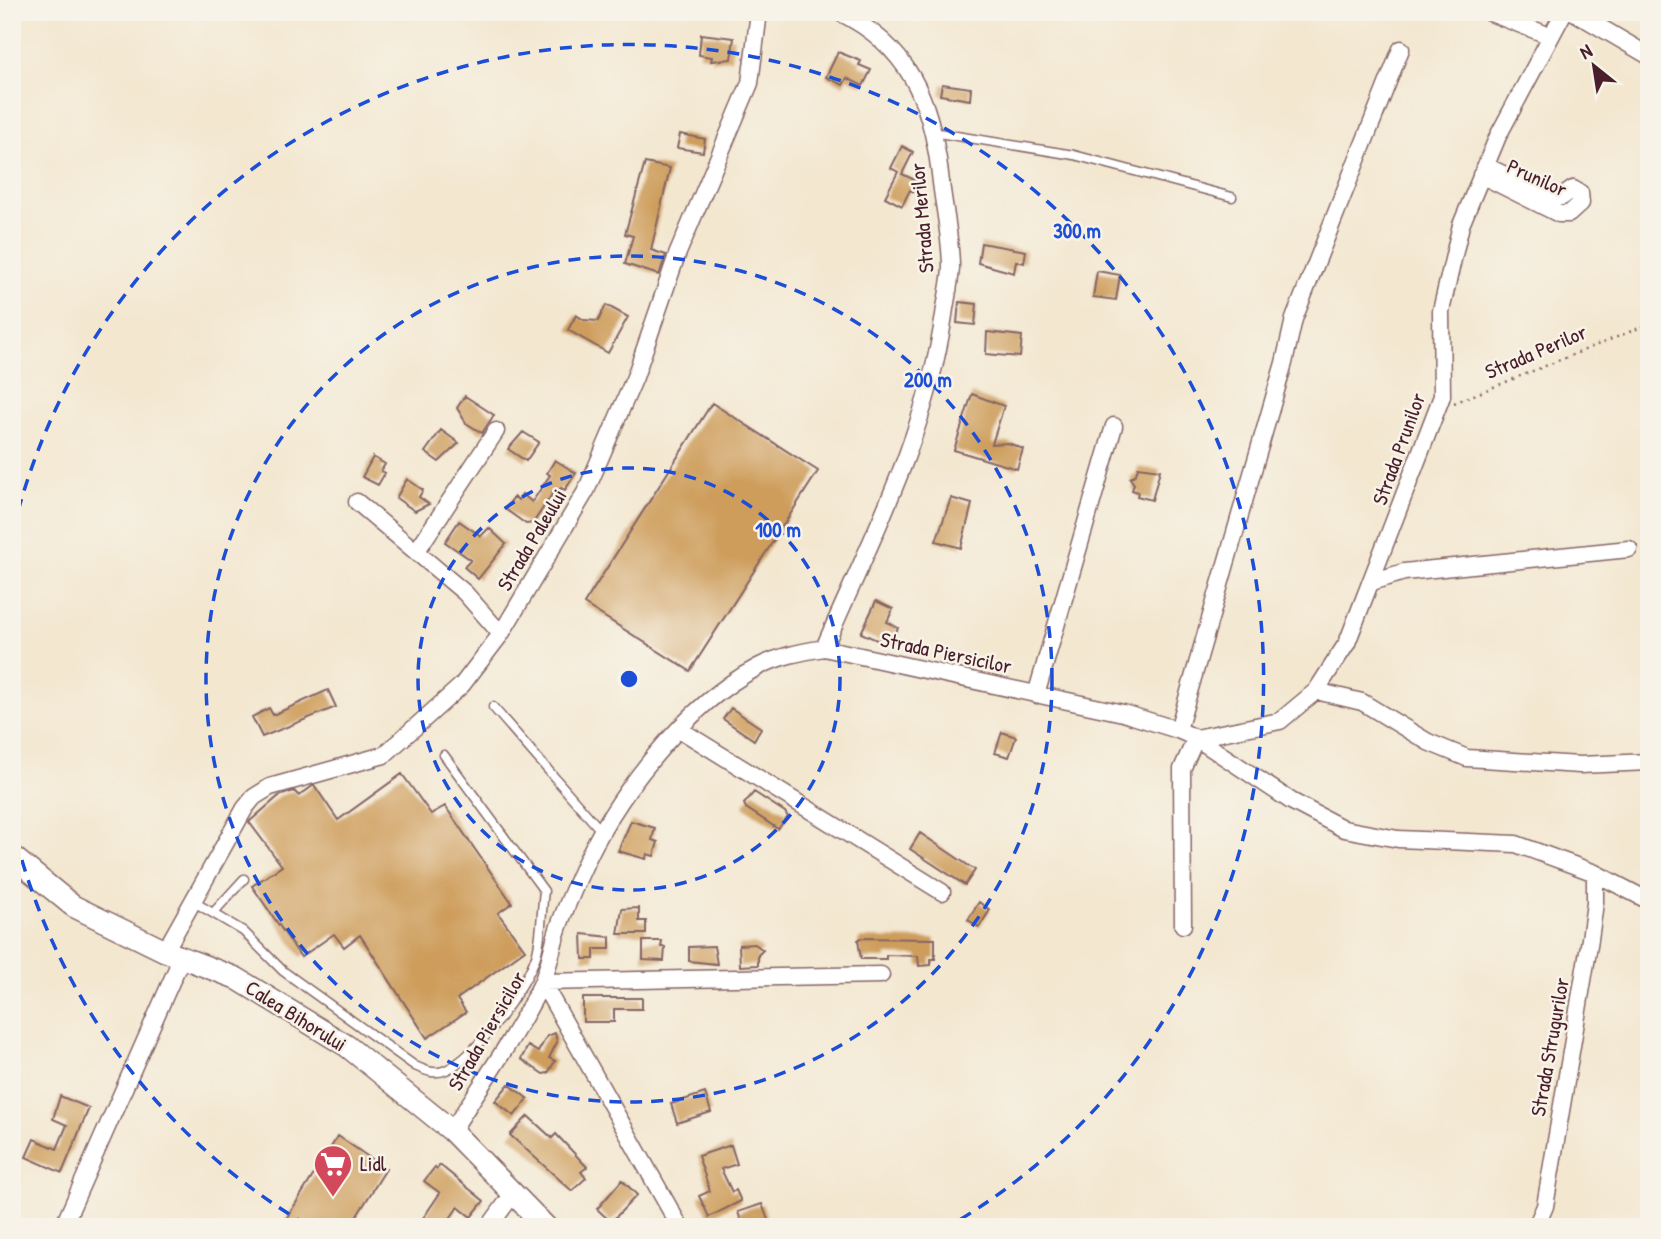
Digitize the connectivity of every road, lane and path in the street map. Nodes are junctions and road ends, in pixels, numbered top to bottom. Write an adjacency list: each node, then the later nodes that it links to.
1 (759, 12): 20 (street, Strada Paleului)
2 (839, 12): 9 (street, Strada Merilor)
3 (1488, 12): 6 (street)
4 (1564, 12): 6 (street, Strada Prunilor)
5 (1574, 12): 8 (street)
6 (1550, 36): 10 (street, Strada Prunilor)
7 (1401, 49): 26 (street)
8 (1649, 56)
9 (932, 132): 11 (lane); 21 (street, Strada Merilor)
10 (1483, 171): 10 (street, Prunilor); 13 (street, Strada Prunilor)
11 (1232, 197)
12 (1649, 324): 13 (path, Strada Perilor)
13 (1436, 411): 19 (street, Strada Prunilor)
14 (1114, 426): 23 (street)
15 (496, 431): 18 (street)
16 (357, 502): 18 (street)
17 (1629, 549): 19 (street)
18 (416, 552): 20 (street)
19 (1372, 582): 22 (street, Strada Prunilor)
20 (501, 634): 36 (street, Strada Paleului)
21 (824, 648): 23 (street, Strada Piersicilor); 25 (street, Strada Piersicilor)
22 (1316, 691): 27 (street, Strada Prunilor); 29 (street)
23 (1036, 695): 26 (street, Strada Piersicilor)
24 (493, 707): 30 (lane)
25 (679, 729): 30 (street, Strada Piersicilor); 34 (street)
26 (1178, 730): 27 (street, Strada Piersicilor)
27 (1196, 738): 32 (street, Strada Piersicilor); 38 (street)
28 (444, 755): 37 (lane)
29 (1649, 762)
30 (603, 833): 41 (street, Strada Piersicilor)
31 (12, 856): 39 (main road, Calea Bihorului)
32 (1595, 873): 35 (street, Strada Piersicilor); 48 (street, Strada Strugurilor)
33 (244, 879): 37 (lane)
34 (942, 892)
35 (1649, 901)
36 (194, 902): 37 (lane); 39 (street, Strada Paleului)
37 (213, 913)
38 (1183, 925)
39 (173, 954): 42 (main road, Calea Bihorului); 44 (street, Strada Paleului)
40 (881, 975): 41 (street)
41 (542, 982): 42 (street, Strada Piersicilor); 47 (street)
42 (452, 1131): 43 (main road, Calea Bihorului)
43 (512, 1195): 45 (street); 46 (main road, Calea Bihorului)
44 (63, 1227)
45 (489, 1227)
46 (546, 1227)
47 (680, 1227)
48 (1536, 1227)

